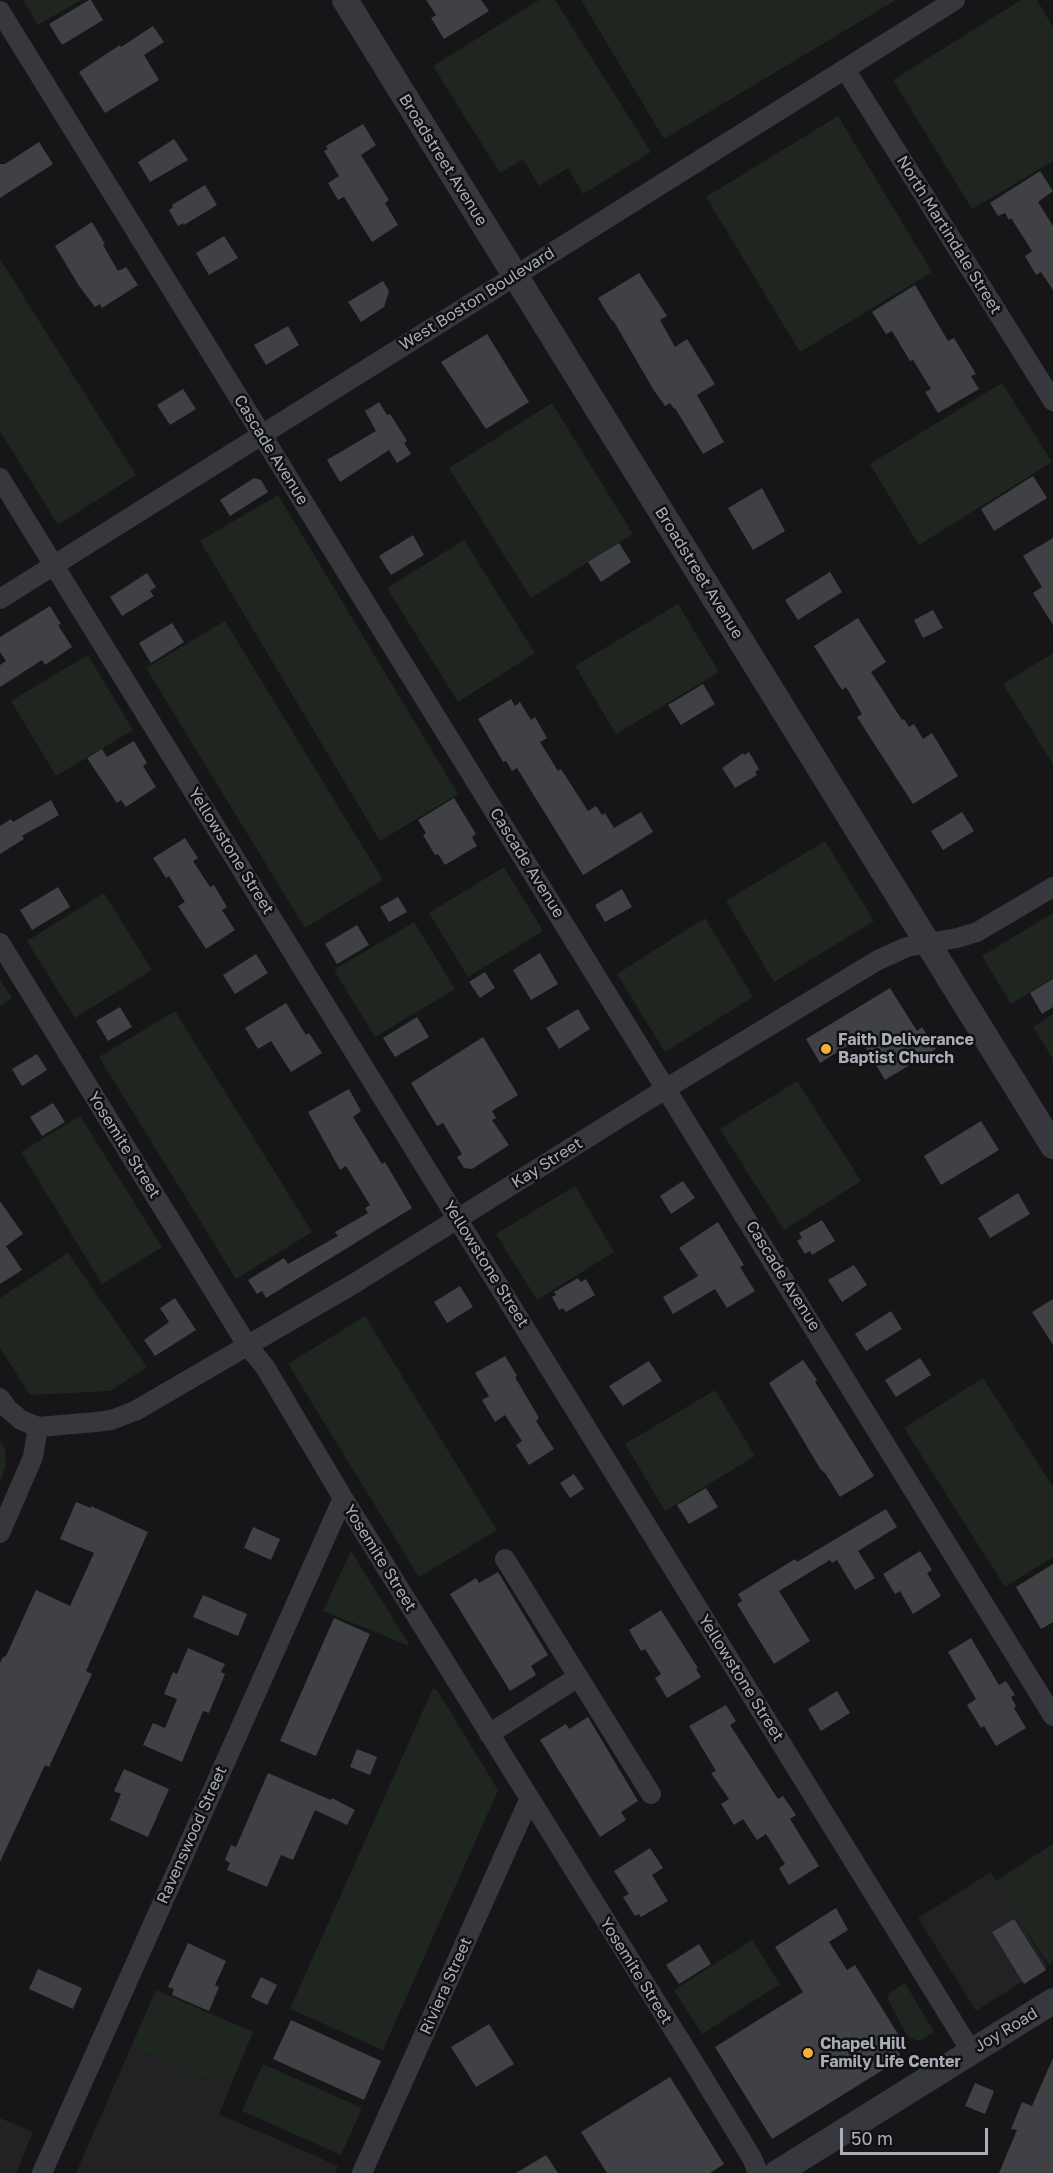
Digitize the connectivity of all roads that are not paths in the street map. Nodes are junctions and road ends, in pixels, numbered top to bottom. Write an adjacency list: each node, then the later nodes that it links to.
1 (345, 0): 5 (street, Broadstreet Avenue)
2 (955, 0): 4 (street, West Boston Boulevard)
3 (0, 11): 7 (street, Cascade Avenue)
4 (845, 69): 5 (street, West Boston Boulevard); 6 (street, North Martindale Street)
5 (515, 276): 7 (street, West Boston Boulevard); 12 (street, Broadstreet Avenue)
6 (1053, 401)
7 (262, 435): 9 (street, West Boston Boulevard); 14 (street, Cascade Avenue)
8 (0, 478): 9 (street, Yellowstone Street)
9 (54, 565): 10 (street, West Boston Boulevard); 16 (street, Yellowstone Street)
10 (0, 599)
11 (1053, 886): 12 (street, Kay Street)
12 (927, 942): 14 (street, Kay Street); 15 (street, Broadstreet Avenue)
13 (0, 944): 17 (street, Yosemite Street)
14 (667, 1088): 16 (street, Kay Street); 24 (street, Cascade Avenue)
15 (1053, 1146)
16 (458, 1218): 17 (street, Kay Street); 29 (street, Yellowstone Street)
17 (247, 1345): 19 (street, Kay Street); 20 (street, Yosemite Street)
18 (0, 1398): 19 (street)
19 (38, 1427): 21 (street)
20 (343, 1498): 25 (street, Yosemite Street); 30 (street, Ravenswood Street)
21 (0, 1533)
22 (505, 1559): 23 (street)
23 (578, 1677): 25 (street); 26 (street)
24 (1053, 1716)
25 (489, 1734): 27 (street, Yosemite Street)
26 (651, 1794)
27 (530, 1800): 31 (street, Riviera Street); 32 (street, Yosemite Street)
28 (1053, 2001): 29 (street, Joy Road)
29 (971, 2051): 33 (street, Joy Road)
30 (42, 2173)
31 (362, 2173)
32 (758, 2173)
33 (777, 2173)

